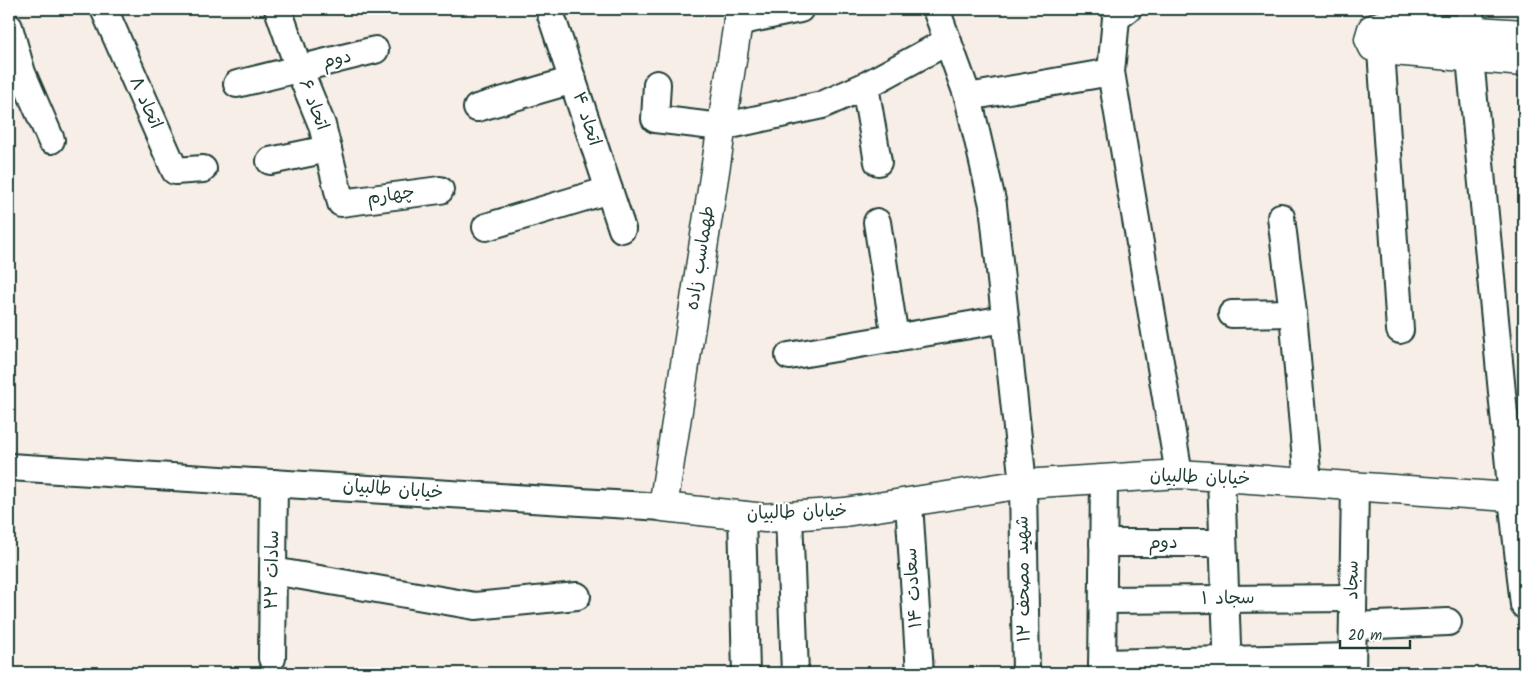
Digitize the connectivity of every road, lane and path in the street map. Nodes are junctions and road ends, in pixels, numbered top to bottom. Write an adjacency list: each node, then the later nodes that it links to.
1 (104, 9): 30 (street, اتحاد ۸)
2 (278, 9): 16 (street, اتحاد ۶)
3 (549, 9): 19 (street, اتحاد ۴)
4 (800, 9): 7 (street)
5 (936, 9): 12 (street, شهید مصحف ۱۲)
6 (1128, 9): 17 (street)
7 (738, 16): 25 (main road, طهماسب زاده)
8 (1471, 20): 10 (main road); 11 (main road)
9 (9, 27): 18 (street)
10 (1524, 34)
11 (1381, 38): 14 (main road); 41 (street)
12 (948, 41): 22 (street); 23 (street, شهید مصحف ۱۲)
13 (374, 50): 16 (street, دوم)
14 (1470, 58): 15 (main road); 52 (street)
15 (1524, 62)
16 (299, 69): 20 (street, دوم); 27 (street, اتحاد ۶)
17 (1111, 72): 23 (street); 45 (street)
18 (15, 77): 26 (street)
19 (573, 80): 24 (street); 32 (street, اتحاد ۴)
20 (237, 84)
21 (657, 84): 25 (street)
22 (865, 86): 25 (street); 29 (street)
23 (968, 97): 40 (street, شهید مصحف ۱۲)
24 (477, 108)
25 (721, 127): 54 (main road, طهماسب زاده)
26 (51, 140)
27 (328, 150): 28 (street); 33 (street, اتحاد ۶)
28 (270, 161)
29 (878, 162)
30 (203, 169)
31 (440, 190): 33 (street, چهارم)
32 (610, 190): 36 (street); 37 (street, اتحاد ۴)
33 (341, 203)
34 (1281, 217): 38 (street)
35 (878, 222): 42 (street)
36 (486, 227)
37 (622, 228)
38 (1293, 313): 39 (street); 49 (street)
39 (1232, 314)
40 (1005, 319): 42 (street); 50 (street, شهید مصحف ۱۲)
41 (1400, 330)
42 (895, 338): 43 (street)
43 (789, 356)
44 (9, 467): 48 (street, خیابان طالبیان)
45 (1179, 474): 46 (main road, خیابان طالبیان); 47 (main road, خیابان طالبیان)
46 (1221, 477): 49 (main road, خیابان طالبیان); 57 (street)
47 (1104, 479): 50 (main road, خیابان طالبیان); 58 (street)
48 (274, 483): 54 (street, خیابان طالبیان); 59 (street, سادات ۲۲)
49 (1308, 483): 51 (main road, خیابان طالبیان)
50 (1023, 484): 53 (main road, خیابان طالبیان); 74 (street, شهید مصحف ۱۲)
51 (1355, 486): 52 (main road, خیابان طالبیان); 61 (street, سجاد)
52 (1518, 497): 64 (street)
53 (909, 503): 56 (main road, خیابان طالبیان); 73 (street, سعادت ۱۴)
54 (663, 507): 55 (main road, خیابان طالبیان)
55 (742, 515): 56 (main road, خیابان طالبیان); 71 (street)
56 (789, 516): 72 (street)
57 (1224, 542): 58 (street, دوم); 62 (street)
58 (1103, 543): 63 (street)
59 (273, 571): 60 (street); 67 (street, سادات ۲۲)
60 (577, 596)
61 (1353, 598): 62 (street, سجاد ۱); 66 (street, سجاد)
62 (1225, 599): 63 (street, سجاد ۱); 69 (street)
63 (1103, 600): 70 (street)
64 (1524, 605)
65 (1448, 622): 66 (street)
66 (1353, 626): 68 (street, سجاد)
67 (272, 658)
68 (1352, 665): 69 (street)
69 (1227, 666): 70 (street)
70 (1102, 668)
71 (746, 673)
72 (796, 673)
73 (920, 673)
74 (1026, 673)

